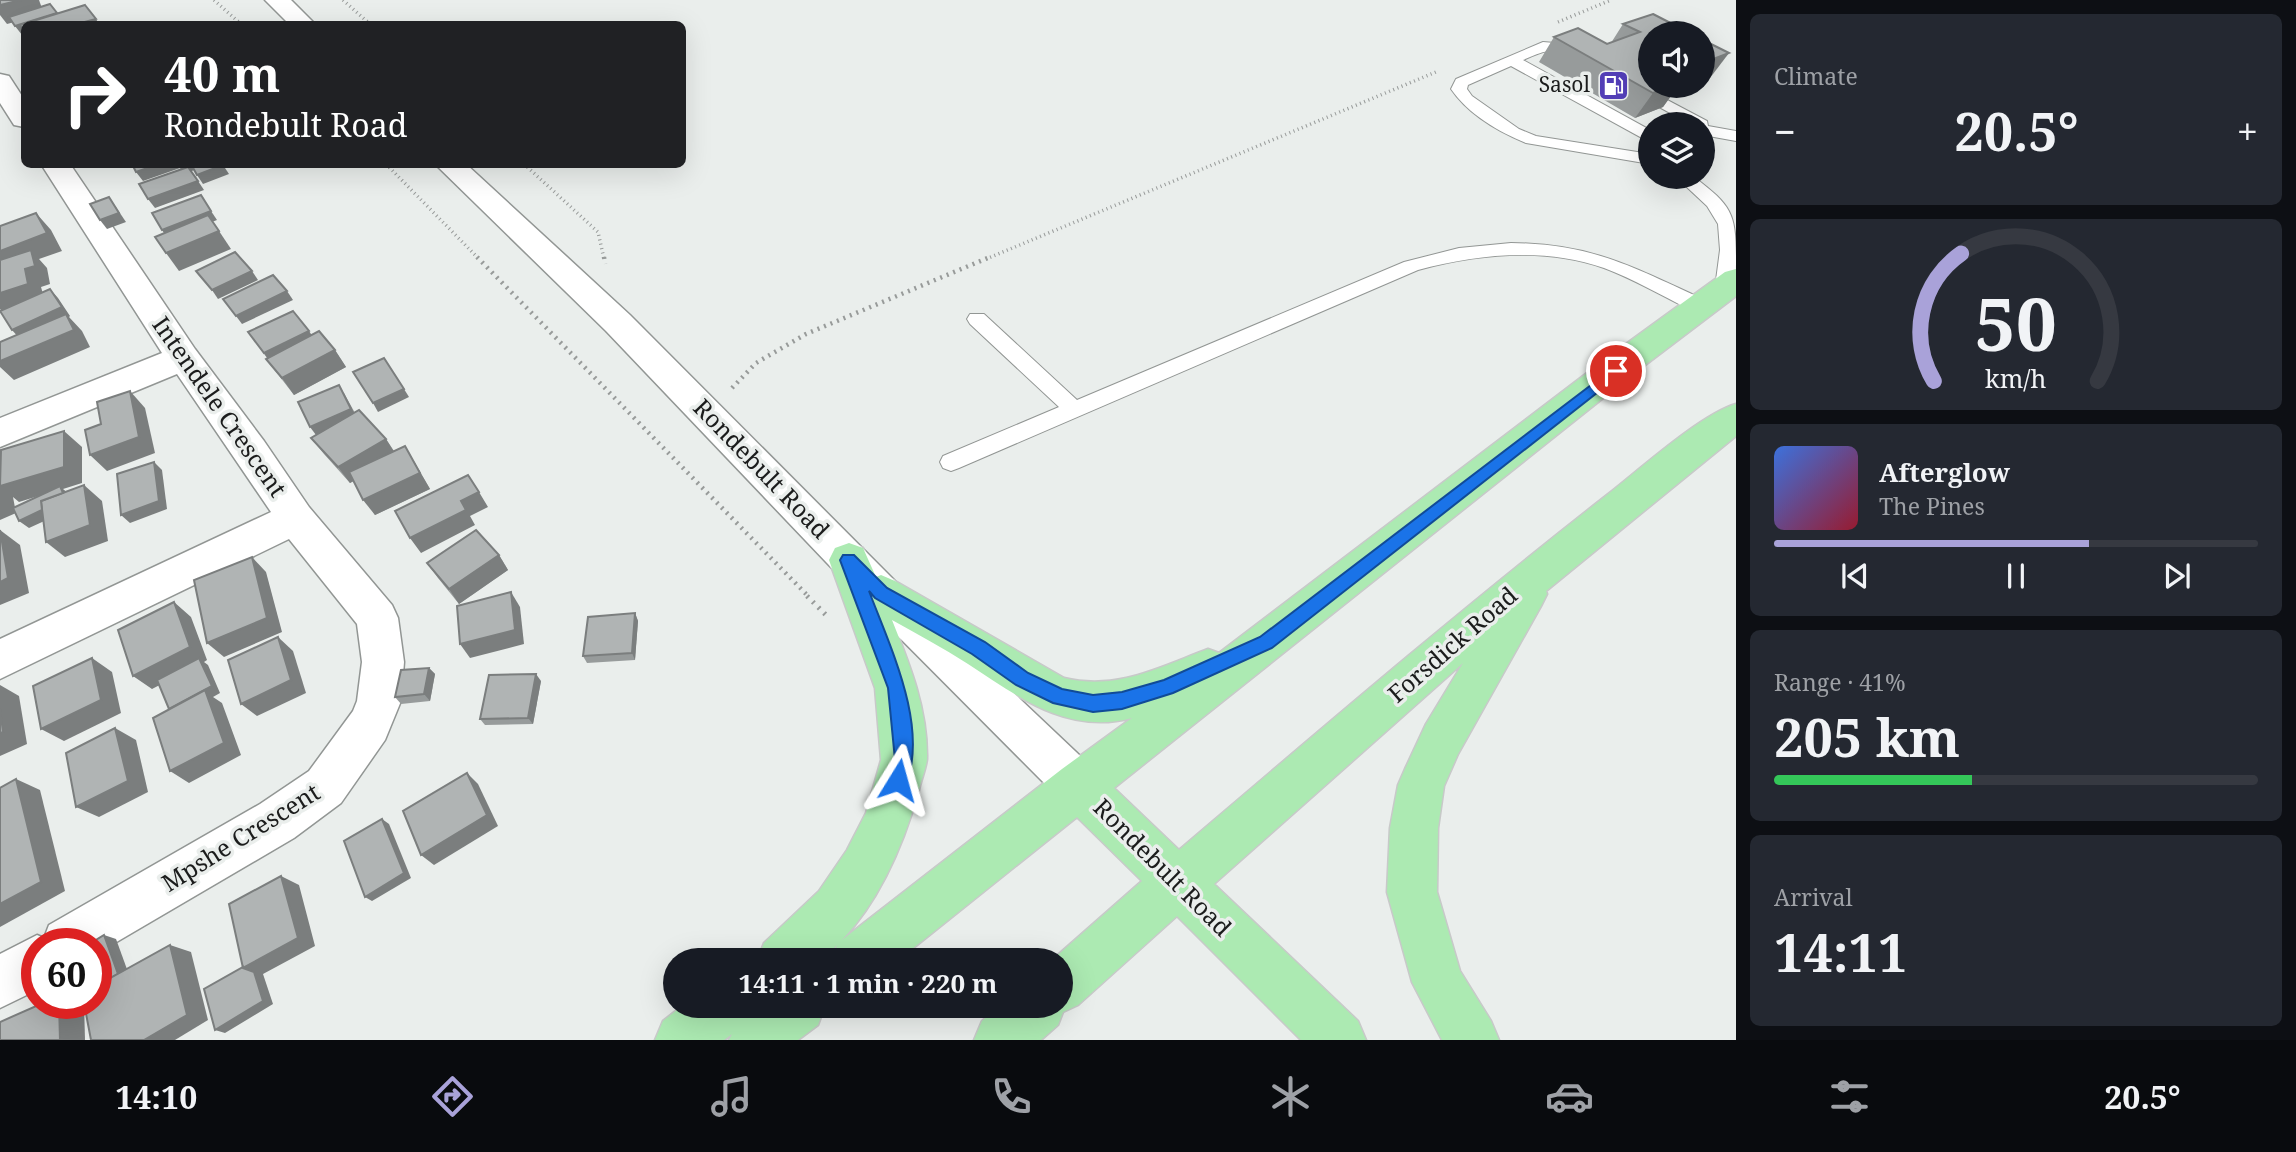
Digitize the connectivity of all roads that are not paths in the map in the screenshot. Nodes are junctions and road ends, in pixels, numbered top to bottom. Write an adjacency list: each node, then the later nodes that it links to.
1 (277, 0): 2 (street)
2 (300, 21)
3 (1512, 60): 4 (lane); 10 (lane); 12 (lane)
4 (1597, 66)
5 (1620, 79): 7 (lane)
6 (0, 82): 8 (street)
7 (1677, 112)
8 (21, 114)
9 (1715, 131): 11 (lane)
10 (1638, 132)
11 (1736, 136)
12 (1638, 157)
13 (58, 168): 18 (street, Intendele Crescent)
14 (453, 168): 24 (street, Rondebult Road)
15 (1698, 189): 16 (lane)
16 (1719, 291): 19 (lane); 27 (main road)
17 (977, 319): 19 (lane)
18 (183, 358): 21 (street); 23 (street, Intendele Crescent)
19 (1074, 409): 22 (lane)
20 (1736, 417): 25 (main road, Forsdick Road)
21 (0, 433)
22 (951, 462)
23 (295, 518): 28 (street, Intendele Crescent); 31 (street, Mpshe Crescent)
24 (849, 560): 26 (street, Rondebult Road); 32 (main road)
25 (1542, 568): 30 (main road, Forsdick Road); 44 (main road)
26 (881, 593): 27 (main road); 29 (street, Rondebult Road)
27 (1266, 642): 29 (main road)
28 (0, 660)
29 (1078, 785): 30 (main road, Rondebult Road); 33 (main road)
30 (1177, 882): 35 (main road, Forsdick Road); 43 (main road, Rondebult Road)
31 (93, 928)
32 (798, 948)
33 (872, 948)
34 (21, 970): 36 (street)
35 (1073, 975)
36 (0, 982)
37 (710, 1018): 40 (main road)
38 (784, 1018): 41 (main road)
39 (1026, 1018): 42 (main road)
40 (682, 1040)
41 (756, 1040)
42 (1001, 1040)
43 (1339, 1040)
44 (1472, 1040)

